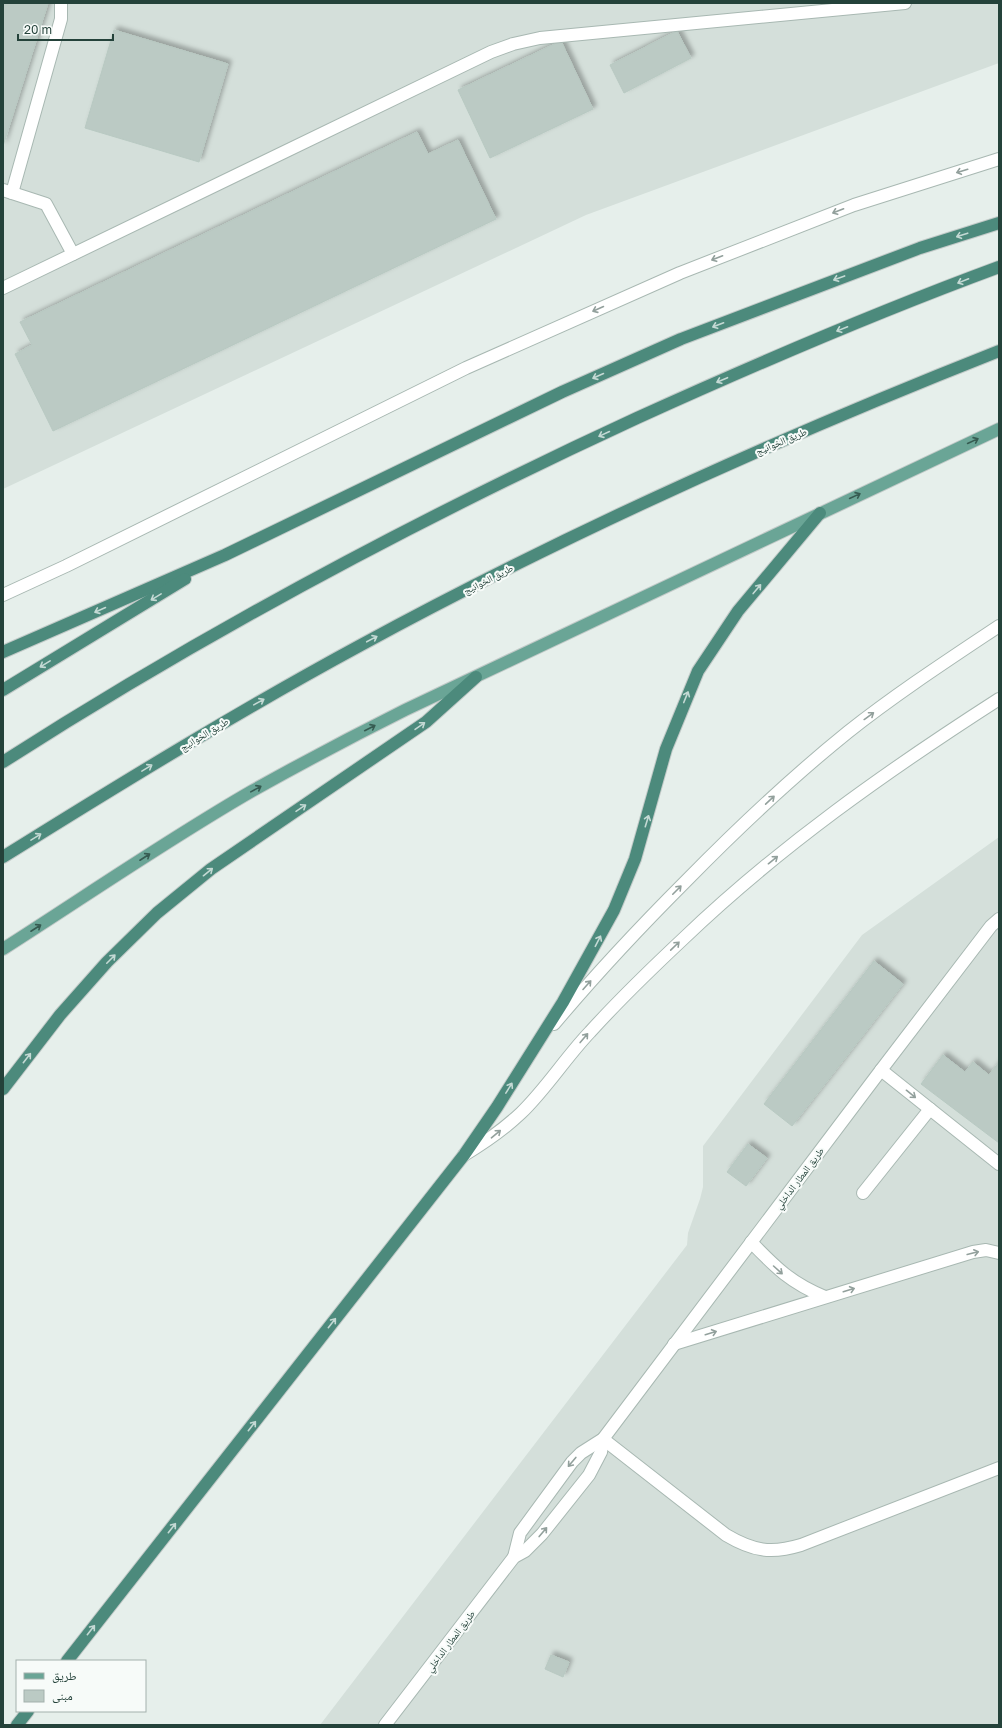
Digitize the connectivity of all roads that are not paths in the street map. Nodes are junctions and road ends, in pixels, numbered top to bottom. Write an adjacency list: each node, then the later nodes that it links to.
1 (62, 3): 4 (street)
2 (905, 3): 6 (street)
3 (999, 159): 13 (street, one-way to 13)
4 (7, 191): 6 (street)
5 (999, 223): 12 (highway, one-way to 12)
6 (73, 254): 8 (street)
7 (999, 267): 19 (highway, one-way to 19)
8 (3, 288)
9 (999, 351): 20 (highway, طريق الخوانيج, one-way to 9)
10 (999, 429): 11 (main road, one-way to 10)
11 (820, 513): 16 (main road); 23 (highway, one-way to 11)
12 (226, 555): 15 (highway, one-way to 15); 17 (highway, one-way to 17)
13 (3, 595)
14 (999, 626): 23 (street, one-way to 14)
15 (3, 652)
16 (476, 677): 22 (main road, one-way to 16); 25 (highway, one-way to 16)
17 (3, 690)
18 (999, 699): 27 (street, one-way to 18)
19 (3, 762)
20 (3, 858)
21 (996, 926): 24 (street, طريق المطار الداخلي)
22 (3, 949)
23 (535, 1046): 27 (highway, one-way to 23)
24 (881, 1070): 26 (street, one-way to 26); 30 (street, طريق المطار الداخلي)
25 (3, 1089)
26 (930, 1109): 28 (street); 29 (street)
27 (464, 1155): 39 (highway, one-way to 27)
28 (999, 1164)
29 (863, 1193)
30 (751, 1242): 32 (street, one-way to 32); 33 (street, طريق المطار الداخلي)
31 (999, 1253): 32 (street, one-way to 31)
32 (825, 1297): 33 (street, one-way to 32)
33 (674, 1344): 34 (street, طريق المطار الداخلي)
34 (603, 1439): 36 (street); 38 (street, طريق المطار الداخلي, one-way to 34); 38 (street, طريق المطار الداخلي, one-way to 38)
35 (999, 1468): 36 (street)
36 (982, 1475): 37 (street)
37 (999, 1476)
38 (514, 1557): 42 (street, طريق المطار الداخلي)
39 (68, 1660)
40 (27, 1712): 41 (highway)
41 (17, 1725)
42 (385, 1725)

